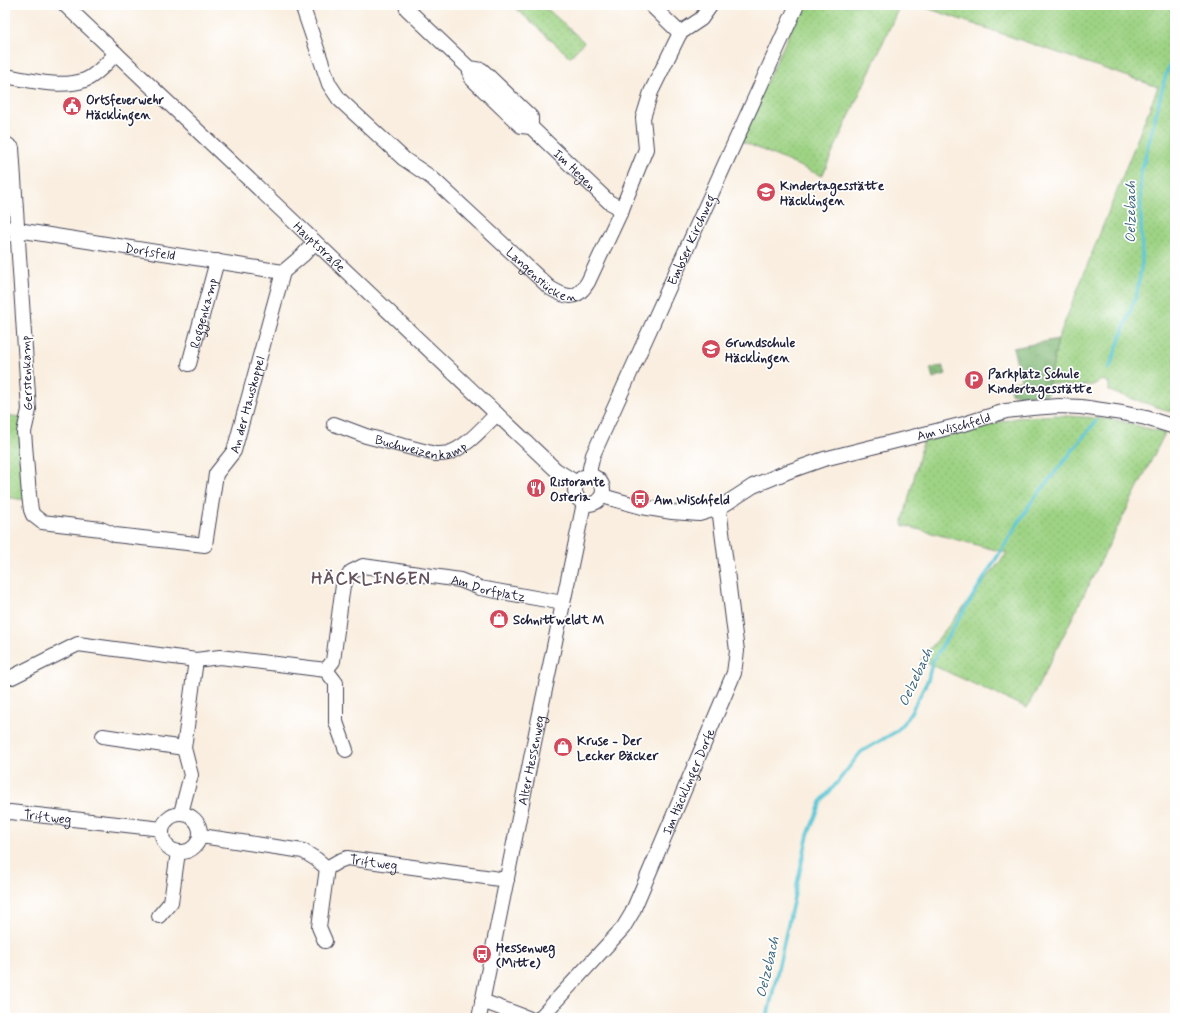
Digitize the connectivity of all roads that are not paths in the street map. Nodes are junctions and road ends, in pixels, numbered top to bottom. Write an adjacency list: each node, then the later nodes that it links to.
1 (65, 5): 8 (street, Hauptstraße)
2 (302, 5): 11 (street, Langenstücken)
3 (651, 5): 7 (street)
4 (711, 5): 7 (street)
5 (797, 5): 20 (street, Embser Kirchweg)
6 (405, 6): 11 (street, Im Hegen)
7 (680, 33): 11 (street, Langenstücken)
8 (116, 53): 9 (street); 13 (street, Hauptstraße)
9 (5, 76)
10 (5, 142): 12 (street)
11 (622, 209)
12 (12, 229): 14 (street, Dorfsfeld); 25 (street, Gerstenkamp)
13 (315, 242): 15 (street); 17 (street, Hauptstraße)
14 (217, 261): 15 (street, Dorfsfeld); 16 (street, Roggenkamp)
15 (283, 272): 25 (street, An der Hauskoppel)
16 (189, 364)
17 (497, 414): 18 (street, Buchweizenkamp); 21 (street, Hauptstraße)
18 (334, 424)
19 (1175, 427): 24 (street, Am Wischfeld)
20 (590, 476): 21 (street); 22 (street)
21 (577, 483): 23 (street)
22 (602, 496): 23 (street); 24 (street, Am Wischfeld)
23 (584, 503): 26 (street, Alter Hessenweg)
24 (719, 508): 45 (street, Im Häcklinger Dorfe)
25 (33, 515)
26 (563, 603): 28 (street, Am Dorfplatz); 39 (street, Alter Hessenweg)
27 (196, 660): 28 (street); 29 (street); 31 (street)
28 (326, 670): 32 (street)
29 (5, 678)
30 (103, 736): 31 (street)
31 (184, 748): 34 (street)
32 (346, 750)
33 (5, 813): 35 (street, Triftweg)
34 (181, 813): 35 (street); 36 (street)
35 (162, 829): 37 (street)
36 (201, 836): 37 (street); 38 (street)
37 (178, 852): 40 (street)
38 (327, 868): 39 (street, Triftweg); 41 (street)
39 (506, 880): 42 (street, Alter Hessenweg)
40 (160, 916)
41 (325, 942)
42 (482, 1001): 43 (street, Alter Hessenweg); 44 (street)
43 (479, 1018)
44 (528, 1018)
45 (540, 1018)

